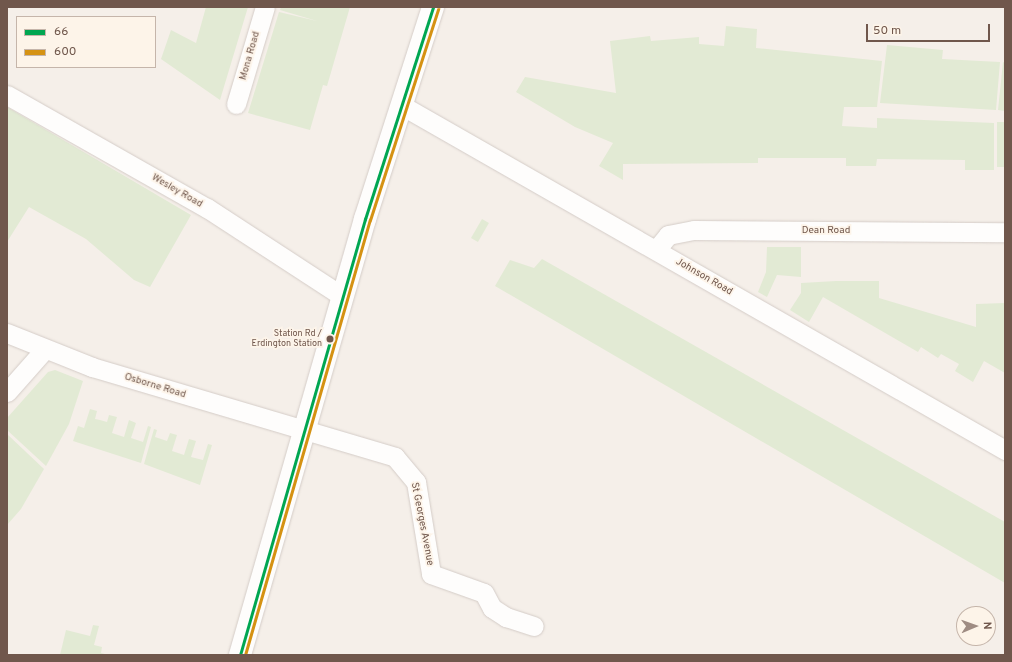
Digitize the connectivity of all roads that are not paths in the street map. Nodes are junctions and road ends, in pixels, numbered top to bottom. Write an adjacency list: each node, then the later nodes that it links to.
1 (264, 7): 4 (street, Mona Road)
2 (433, 7): 5 (main road)
3 (7, 95): 8 (street, Wesley Road)
4 (236, 104)
5 (401, 105): 7 (street, Johnson Road); 8 (main road)
6 (1005, 232): 7 (street, Dean Road)
7 (656, 250): 13 (street, Johnson Road)
8 (342, 296): 12 (main road)
9 (7, 333): 10 (street, Osborne Road)
10 (45, 349): 11 (street); 12 (street, Osborne Road)
11 (7, 392)
12 (305, 432): 14 (street, St Georges Avenue); 15 (main road)
13 (1005, 450)
14 (534, 626)
15 (240, 655)

